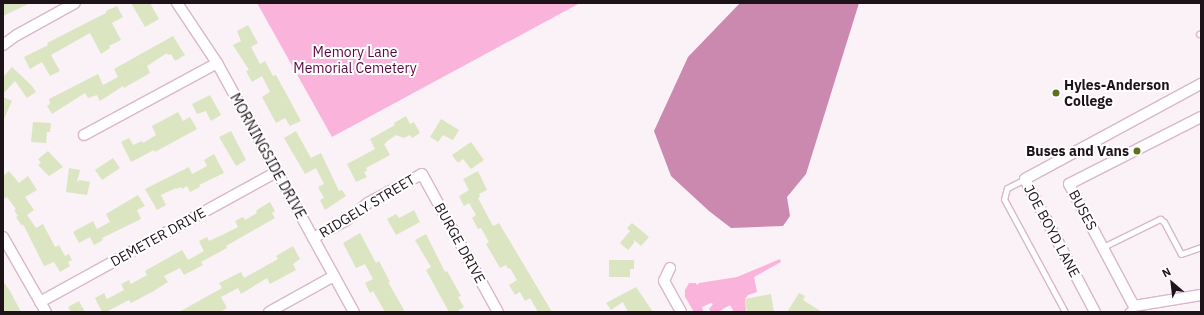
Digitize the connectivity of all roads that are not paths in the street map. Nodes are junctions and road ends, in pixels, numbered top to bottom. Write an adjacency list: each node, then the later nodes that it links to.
1 (75, 3): 3 (street)
2 (176, 3): 4 (street, MORNINGSIDE DRIVE)
3 (3, 45)
4 (217, 63): 7 (street); 8 (street, MORNINGSIDE DRIVE)
5 (1201, 84): 10 (street, JOE BOYD LANE)
6 (1201, 117): 13 (street, BUSES)
7 (84, 135)
8 (276, 172): 12 (street, MORNINGSIDE DRIVE); 18 (street, DEMETER DRIVE)
9 (422, 174): 12 (street, RIDGELY STREET); 23 (street, BURGE DRIVE)
10 (1025, 179): 25 (lane); 26 (street, JOE BOYD LANE)
11 (3, 237): 18 (street)
12 (313, 238): 16 (street, MORNINGSIDE DRIVE)
13 (1103, 247): 14 (lane); 19 (street, BUSES)
14 (1201, 247)
15 (670, 268): 24 (street)
16 (334, 276): 21 (street); 22 (street, MORNINGSIDE DRIVE)
17 (1201, 295): 19 (street, BUSES)
18 (40, 302): 20 (street)
19 (1131, 309)
20 (46, 312)
21 (269, 312)
22 (354, 312)
23 (498, 312)
24 (681, 312)
25 (1065, 312)
26 (1095, 312)

